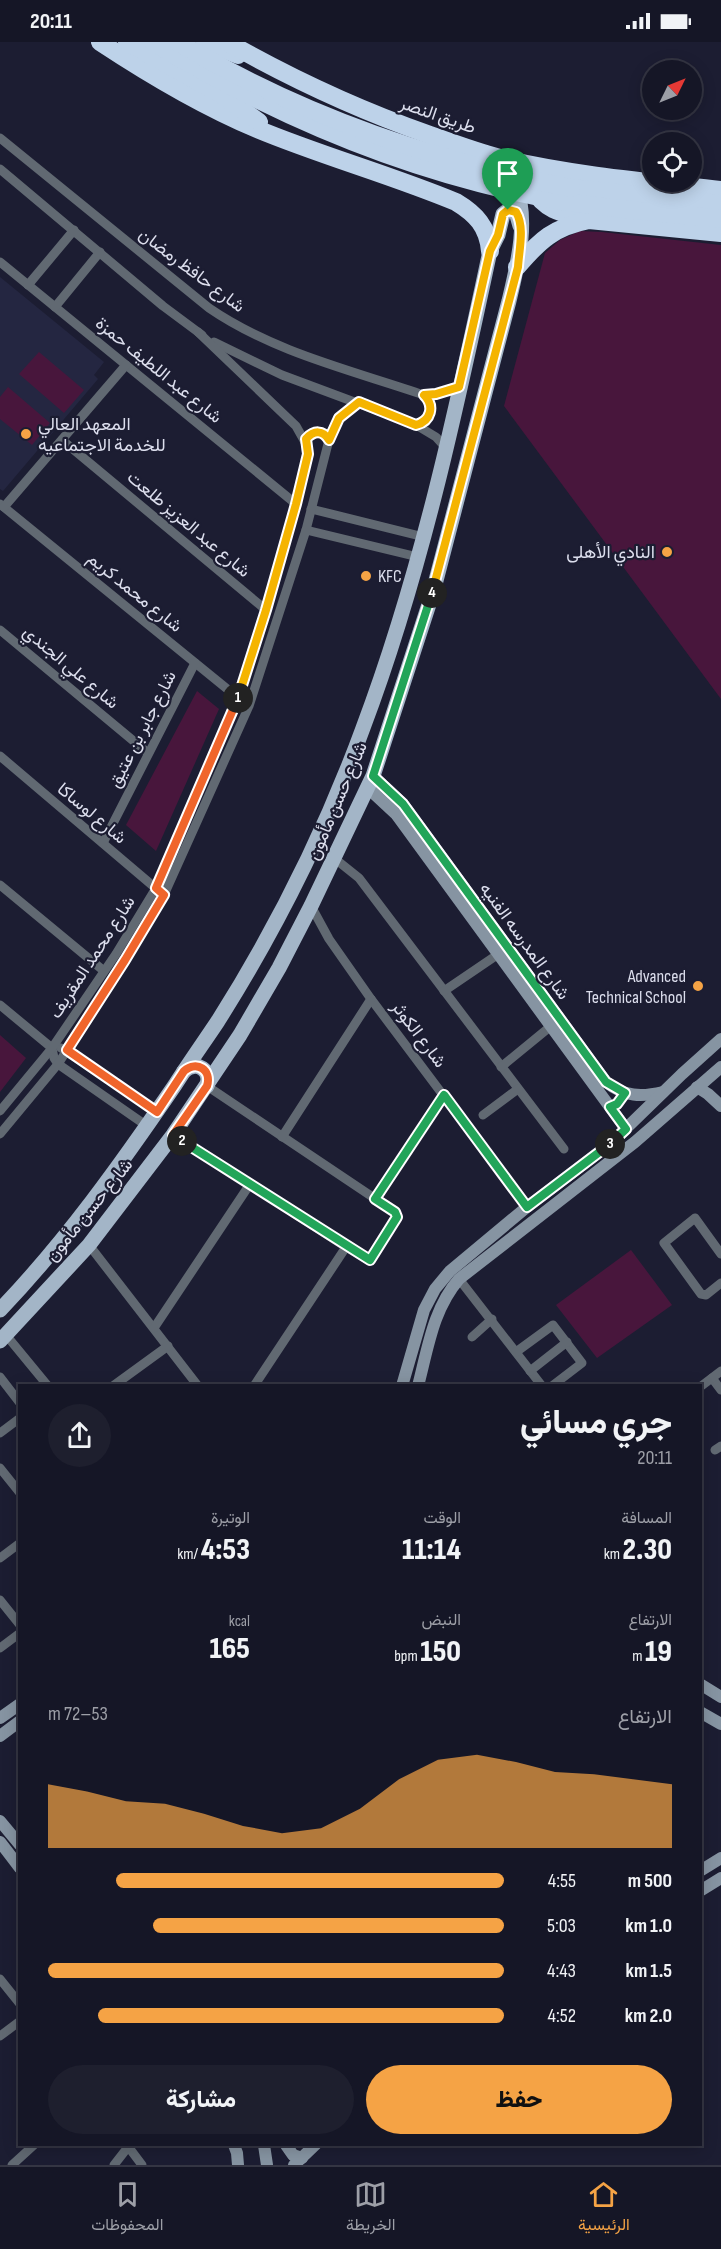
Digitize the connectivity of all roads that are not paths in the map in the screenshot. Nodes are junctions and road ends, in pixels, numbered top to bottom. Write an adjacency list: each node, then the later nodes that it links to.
1 (100, 42): 9 (highway)
2 (127, 42): 9 (highway)
3 (153, 42): 17 (highway, bridge)
4 (178, 42): 16 (highway, bridge)
5 (205, 42): 7 (highway)
6 (227, 42): 7 (highway, طريق النصر)
7 (262, 62): 10 (highway, طريق النصر)
8 (0, 138): 31 (street, شارع حافظ رمضان)
9 (280, 138): 15 (highway)
10 (467, 148): 11 (highway, طريق النصر); 15 (highway)
11 (500, 158): 12 (highway, طريق النصر); 21 (main road, شارع حسن مأمون)
12 (542, 166): 14 (highway, طريق النصر); 18 (highway)
13 (0, 169): 19 (street)
14 (721, 190)
15 (449, 199): 22 (highway)
16 (721, 204)
17 (721, 219)
18 (590, 220): 20 (highway); 25 (highway)
19 (74, 230): 23 (street); 26 (street)
20 (721, 233)
21 (521, 237): 22 (main road, شارع حسن مأمون); 25 (main road, شارع حسن مأمون)
22 (490, 251): 30 (main road, شارع حسن مأمون)
23 (100, 252): 27 (street); 28 (street)
24 (0, 262): 26 (street, شارع عبد اللطيف حمزة)
25 (518, 267): 51 (main road, شارع حسن مأمون)
26 (28, 285): 27 (street, شارع عبد اللطيف حمزة)
27 (55, 307): 29 (street, شارع عبد اللطيف حمزة)
28 (198, 332): 32 (street); 36 (street)
29 (126, 365): 34 (street); 38 (street, شارع عبد اللطيف حمزة)
30 (459, 387): 31 (street); 37 (main road, شارع حسن مأمون)
31 (424, 395): 33 (street)
32 (359, 402): 33 (street); 35 (street, شارع محمد المقريف)
33 (416, 425): 37 (street)
34 (62, 440): 39 (street); 44 (street, شارع عبد العزيز طلعت)
35 (329, 440): 36 (street); 40 (street, شارع محمد المقريف)
36 (305, 442): 38 (street, شارع محمد المقريف)
37 (446, 448): 42 (main road, شارع حسن مأمون)
38 (296, 504): 44 (street, شارع محمد المقريف)
39 (2, 505): 46 (street, شارع محمد كريم)
40 (311, 509): 41 (street, شارع محمد المقريف); 42 (street)
41 (306, 530): 43 (street); 48 (street, شارع محمد المقريف)
42 (424, 537): 43 (main road, شارع حسن مأمون)
43 (418, 557): 63 (main road, شارع حسن مأمون)
44 (266, 610): 47 (street, شارع محمد المقريف)
45 (0, 630): 49 (street, شارع علي الجندي)
46 (195, 663): 47 (street, شارع محمد كريم); 49 (street, شارع جابر بن عتيق)
47 (238, 698): 48 (street, شارع محمد كريم); 55 (street, شارع محمد المقريف)
48 (249, 706): 56 (street, شارع محمد المقريف)
49 (148, 753): 52 (street, شارع جابر بن عتيق)
50 (0, 756): 52 (street, شارع لوساكا)
51 (371, 782): 53 (main road, شارع حسن مأمون); 58 (main road, شارع المدرسه الفنيه); 77 (main road, شارع المدرسه الفنيه)
52 (103, 843): 55 (street, شارع لوساكا)
53 (334, 858): 57 (main road, شارع حسن مأمون); 60 (street)
54 (0, 885): 59 (street)
55 (156, 888): 56 (street, شارع لوساكا); 59 (street, شارع محمد المقريف)
56 (164, 895): 68 (street, شارع محمد المقريف)
57 (311, 906): 61 (street, شارع الكوثر); 65 (main road, شارع حسن مأمون)
58 (497, 955): 60 (street); 64 (main road, شارع المدرسه الفنيه)
59 (104, 971): 67 (street, شارع محمد المقريف)
60 (444, 991): 70 (street)
61 (371, 999): 78 (street, شارع الكوثر); 88 (street)
62 (2, 1010): 67 (street)
63 (218, 1021): 65 (main road); 72 (main road, شارع حسن مأمون)
64 (551, 1026): 70 (street); 80 (main road, شارع المدرسه الفنيه)
65 (240, 1035): 73 (main road, شارع حسن مأمون)
66 (721, 1039): 76 (main road)
67 (52, 1048): 68 (street); 69 (street); 81 (street, شارع محمد المقريف)
68 (67, 1050): 69 (street, شارع محمد المقريف); 82 (street)
69 (58, 1064): 84 (street); 86 (street, شارع محمد المقريف)
70 (501, 1067): 75 (street)
71 (721, 1067): 74 (main road)
72 (184, 1071): 73 (main road); 82 (main road, شارع حسن مأمون)
73 (207, 1086): 87 (main road, شارع حسن مأمون); 88 (street)
74 (697, 1087): 79 (main road); 96 (main road)
75 (518, 1089): 83 (street); 89 (street)
76 (664, 1092): 77 (main road); 85 (main road)
77 (625, 1093): 80 (main road)
78 (444, 1095): 91 (street); 92 (street, شارع الكوثر)
79 (721, 1106)
80 (610, 1107): 85 (main road, شارع المدرسه الفنيه)
81 (0, 1111)
82 (157, 1112): 84 (main road, شارع حسن مأمون)
83 (483, 1115)
84 (147, 1126): 98 (main road, شارع حسن مأمون)
85 (626, 1129): 92 (main road)
86 (0, 1134)
87 (173, 1135): 90 (street); 93 (main road, شارع حسن مأمون)
88 (282, 1137): 91 (street)
89 (564, 1149)
90 (250, 1184): 94 (street); 100 (street)
91 (375, 1199): 94 (street)
92 (527, 1207): 114 (main road)
93 (89, 1245): 100 (street); 102 (main road, شارع حسن مأمون)
94 (346, 1247): 113 (street)
95 (721, 1254): 97 (street)
96 (459, 1279): 99 (street); 115 (main road)
97 (721, 1283)
98 (0, 1310)
99 (492, 1320): 101 (street); 105 (street)
100 (154, 1328): 104 (street)
101 (472, 1336)
102 (3, 1338): 110 (street)
103 (567, 1342): 105 (street); 106 (street); 117 (street)
104 (168, 1346): 111 (street); 112 (street)
105 (516, 1352): 106 (street)
106 (530, 1371): 116 (street)
107 (721, 1371): 109 (street)
108 (0, 1377): 120 (street)
109 (712, 1378): 118 (street); 119 (street)
110 (46, 1384)
111 (116, 1384)
112 (196, 1384)
113 (255, 1384)
114 (403, 1384)
115 (419, 1384)
116 (540, 1384)
117 (555, 1384)
118 (702, 1386)
119 (721, 1390)
120 (18, 1400)
121 (18, 1420): 122 (street)
122 (0, 1433)
123 (0, 1468): 124 (street)
124 (16, 1480)
125 (18, 1544): 126 (street)
126 (0, 1558)
127 (0, 1600): 128 (street)
128 (18, 1623)
129 (18, 1635): 130 (street)
130 (0, 1648)
131 (702, 1685): 132 (main road)
132 (721, 1697)
133 (18, 1705): 135 (main road)
134 (702, 1713): 137 (main road)
135 (0, 1718)
136 (18, 1722): 138 (main road)
137 (721, 1724)
138 (0, 1736)
139 (0, 1821): 140 (main road)
140 (15, 1830)
141 (0, 1842): 143 (main road)
142 (721, 1858): 144 (main road)
143 (18, 1865)
144 (702, 1870)
145 (721, 1878): 146 (main road)
146 (702, 1890)
147 (0, 1979): 148 (street)
148 (18, 2002)
149 (18, 2023): 150 (street)
150 (0, 2037)
151 (33, 2146): 158 (street)
152 (127, 2146): 159 (street); 160 (street)
153 (234, 2146): 161 (main road)
154 (264, 2146): 162 (main road)
155 (287, 2146): 157 (main road)
156 (314, 2146): 157 (main road)
157 (298, 2161)
158 (12, 2165)
159 (114, 2165)
160 (142, 2165)
161 (238, 2165)
162 (267, 2165)

